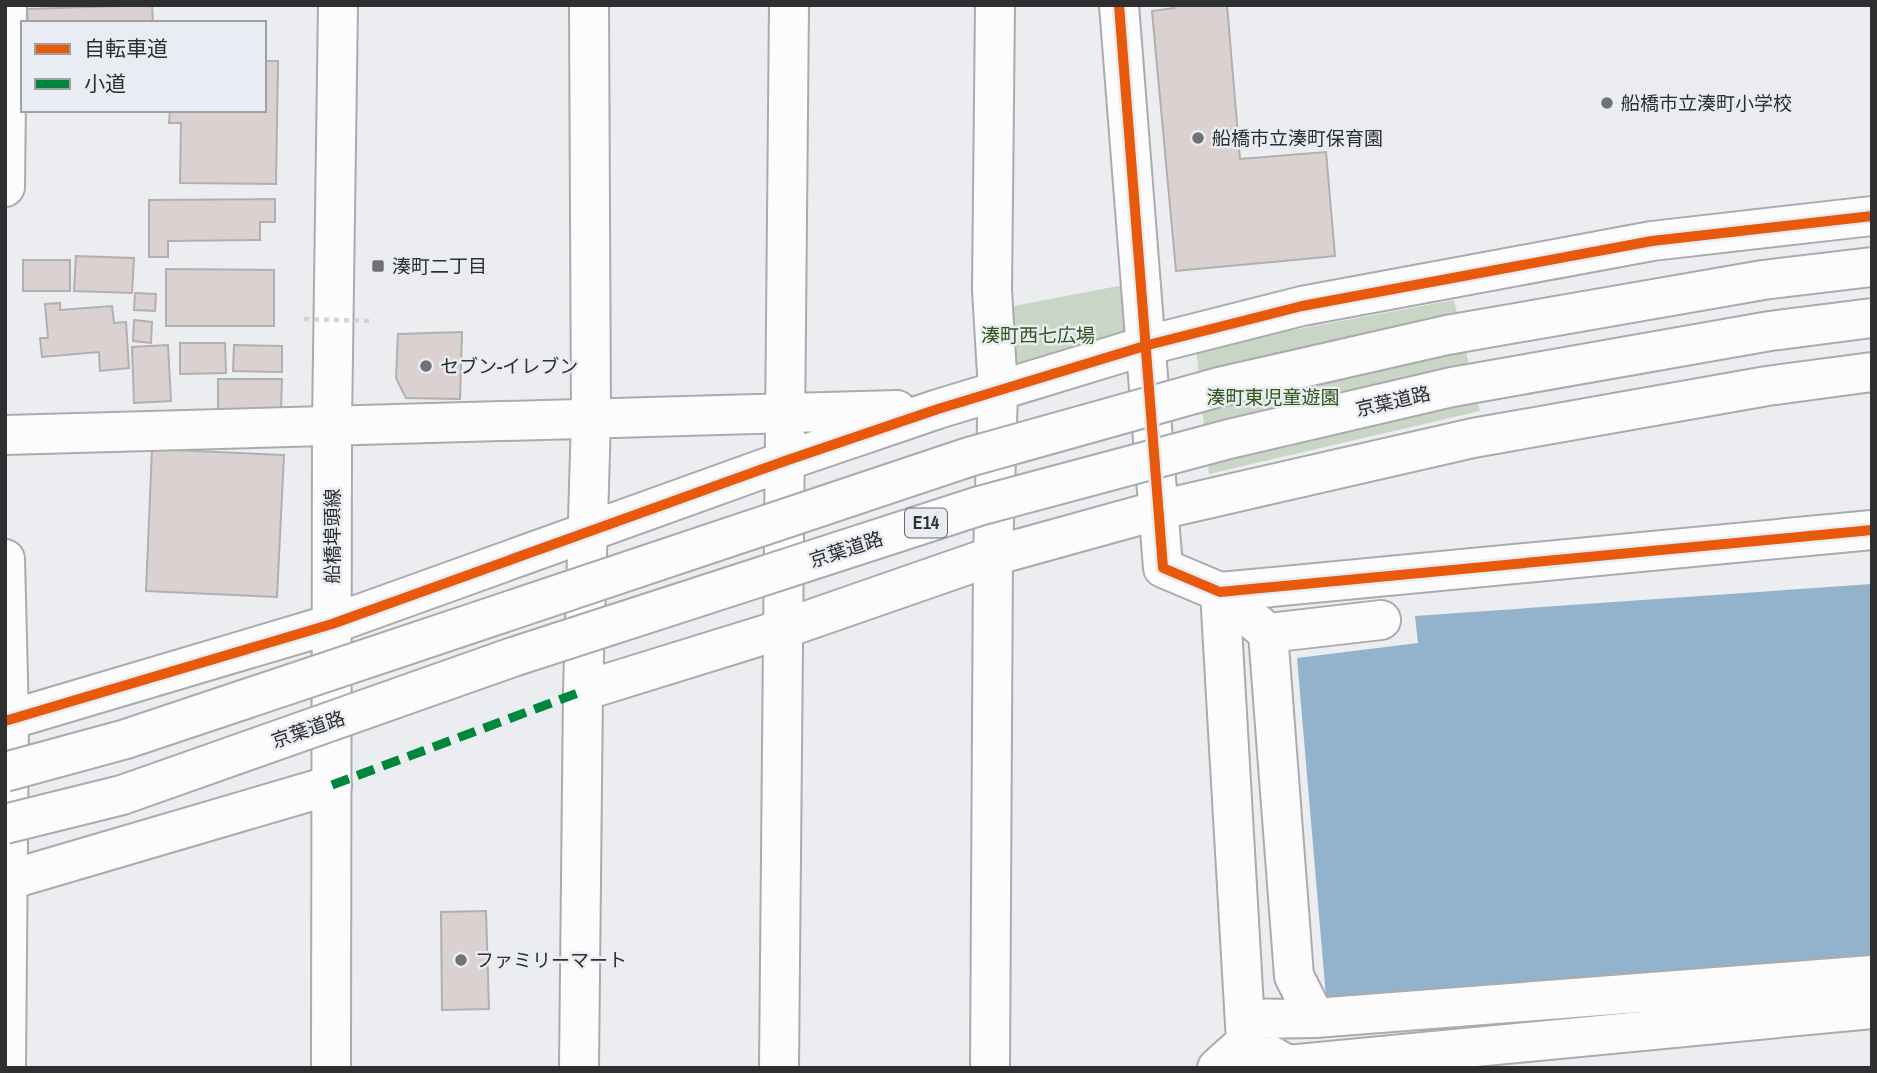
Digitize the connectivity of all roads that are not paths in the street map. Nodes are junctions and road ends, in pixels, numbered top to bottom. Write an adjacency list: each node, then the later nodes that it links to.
1 (7, 5): 7 (main road)
2 (338, 5): 17 (main road, 船橋埠頭線)
3 (589, 5): 16 (main road)
4 (789, 5): 15 (main road)
5 (995, 5): 13 (main road)
6 (1119, 5): 11 (main road)
7 (5, 187)
8 (1872, 216): 11 (main road)
9 (1872, 267): 32 (main road, E14, bridge)
10 (1872, 318): 34 (main road, 京葉道路 / E14, bridge)
11 (1148, 345): 13 (main road); 20 (main road)
12 (1872, 372): 20 (main road)
13 (998, 391): 14 (main road); 23 (main road)
14 (938, 409): 15 (main road); 19 (main road)
15 (785, 414): 16 (main road); 19 (main road)
16 (591, 418): 17 (main road); 22 (main road)
17 (332, 424): 18 (main road); 27 (main road, 船橋埠頭線)
18 (5, 435)
19 (785, 461): 22 (main road); 28 (main road)
20 (1158, 510): 23 (main road); 25 (main road)
21 (1872, 530): 25 (main road)
22 (590, 531): 27 (main road); 30 (main road)
23 (993, 556): 28 (main road); 45 (main road)
24 (5, 559): 31 (main road)
25 (1220, 592): 29 (main road); 39 (main road)
26 (1381, 620): 29 (main road)
27 (332, 624): 31 (main road); 33 (main road, 船橋埠頭線)
28 (783, 629): 30 (main road); 44 (main road)
29 (1268, 633): 38 (main road)
30 (583, 691): 43 (main road)
31 (7, 721): 35 (main road)
32 (5, 772)
33 (332, 785): 35 (main road); 42 (main road, 船橋埠頭線)
34 (5, 824)
35 (6, 881): 41 (main road)
36 (1872, 975): 38 (main road)
37 (1872, 1009): 40 (main road)
38 (1315, 1018): 39 (main road)
39 (1245, 1030): 40 (main road); 46 (main road)
40 (1288, 1066)
41 (6, 1068)
42 (331, 1068)
43 (579, 1068)
44 (779, 1068)
45 (990, 1068)
46 (1217, 1068)

